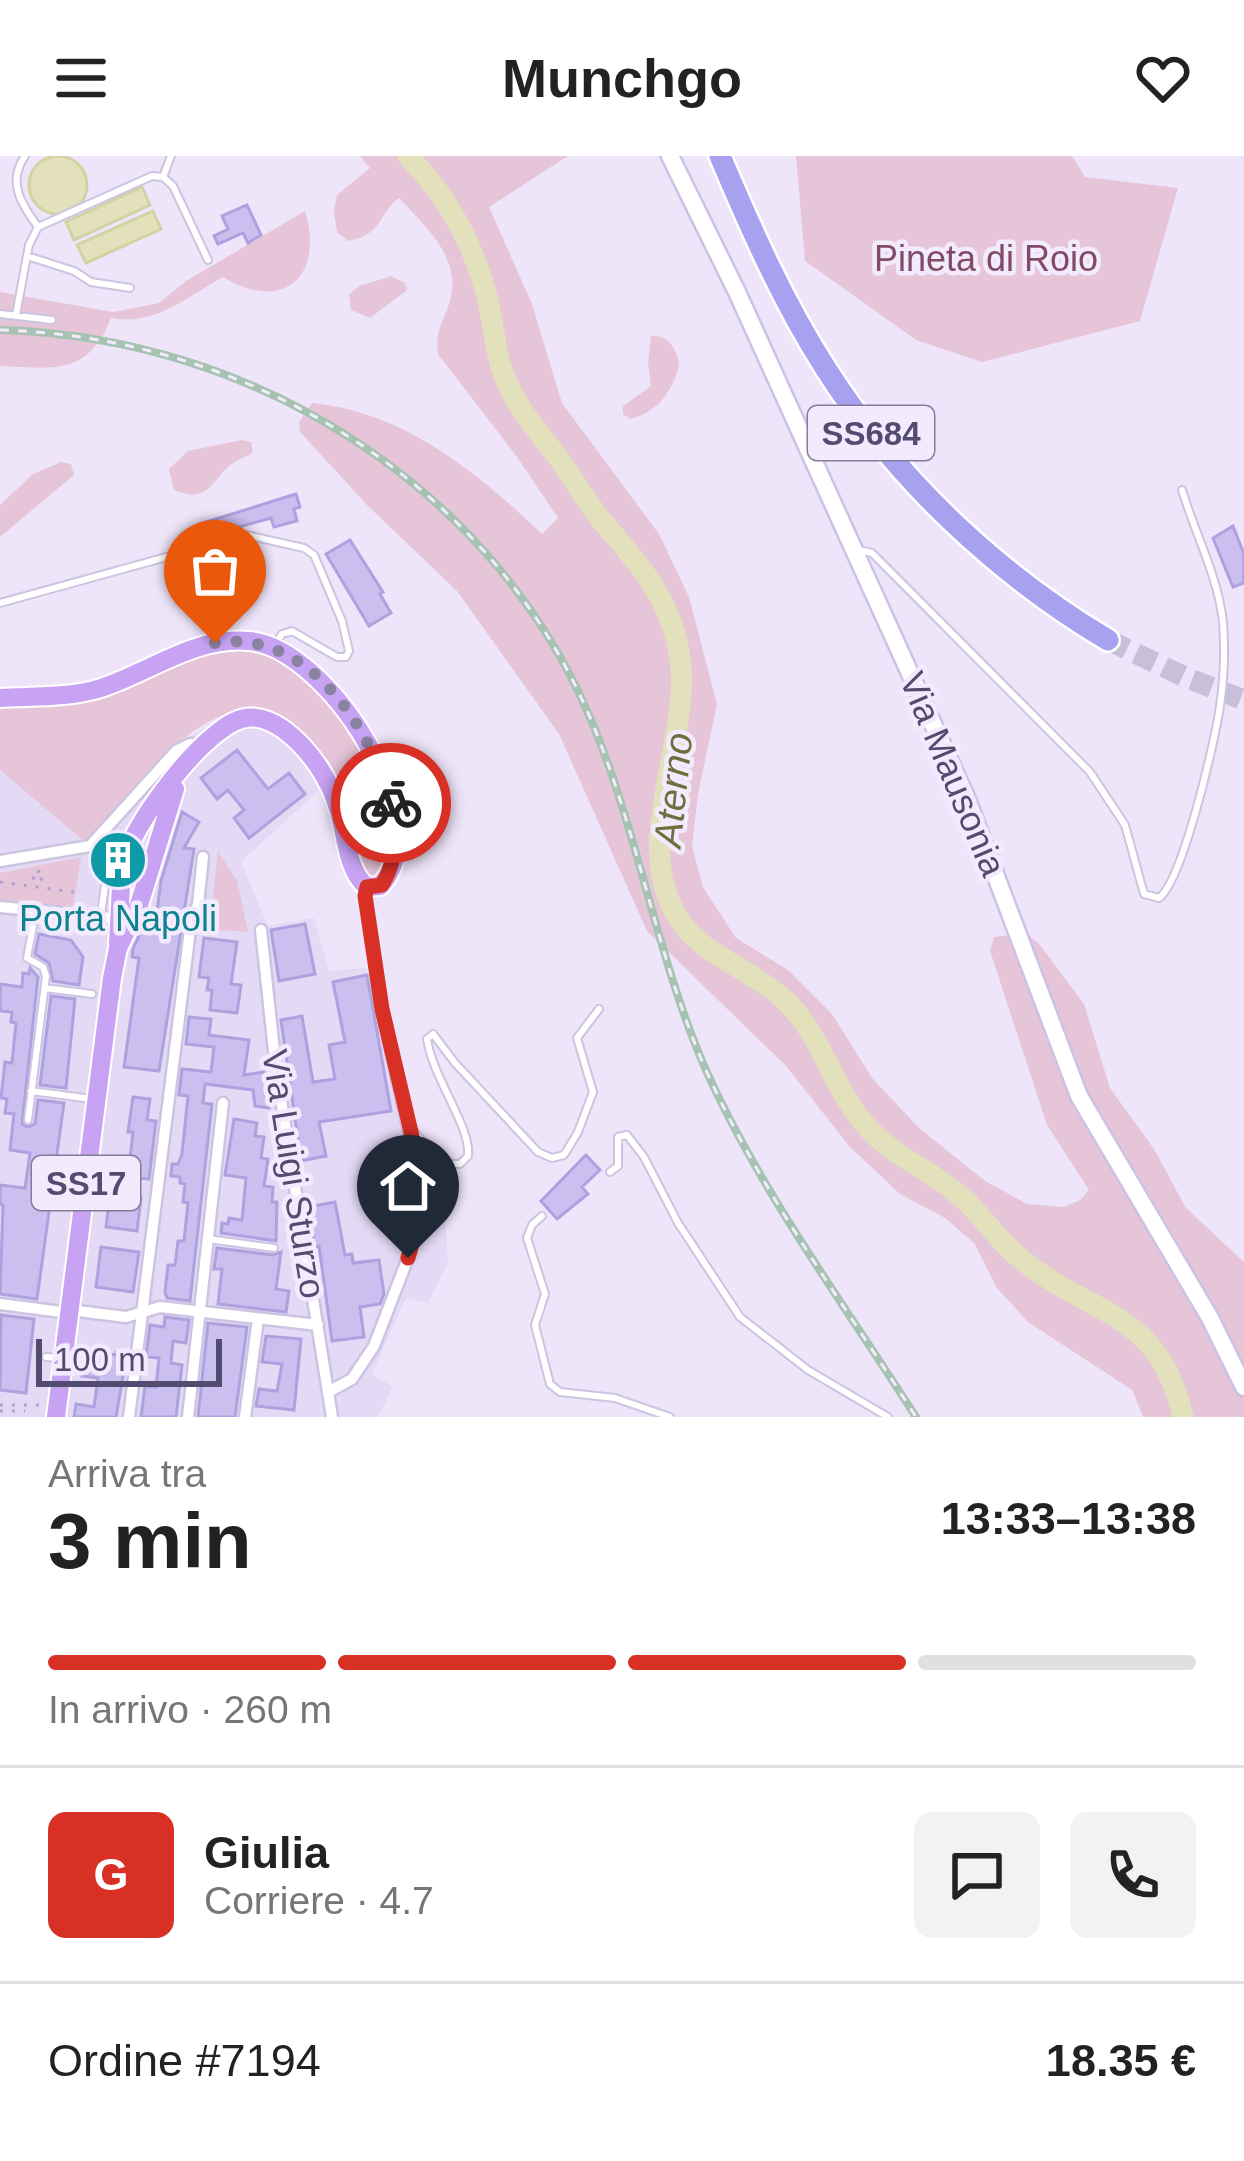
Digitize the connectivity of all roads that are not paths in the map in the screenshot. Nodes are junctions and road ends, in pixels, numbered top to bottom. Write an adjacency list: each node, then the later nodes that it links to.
1 (25, 156): 6 (lane)
2 (171, 156): 5 (lane)
3 (670, 156): 14 (main road, Via Mausonia)
4 (720, 156): 16 (highway, SS684)
5 (163, 177): 6 (lane); 8 (lane)
6 (38, 227): 7 (lane)
7 (27, 256): 9 (lane); 11 (lane)
8 (208, 260)
9 (130, 288)
10 (0, 314): 11 (lane)
11 (16, 315): 12 (lane)
12 (52, 320)
13 (1182, 490): 14 (lane)
14 (854, 552): 46 (main road, Via Mausonia)
15 (0, 603): 17 (lane)
16 (1108, 640)
17 (274, 646): 18 (main road); 23 (main road)
18 (0, 698)
19 (202, 746): 20 (main road, SS17); 22 (street); 23 (main road, SS17)
20 (186, 767): 26 (main road, SS17); 26 (main road, SS17)
21 (203, 857): 41 (street)
22 (0, 862)
23 (367, 887): 35 (street)
24 (0, 908): 25 (street)
25 (36, 910): 26 (street); 28 (lane)
26 (117, 919): 32 (main road, SS17)
27 (261, 930): 45 (street, Via Luigi Sturzo)
28 (45, 988): 29 (lane); 31 (lane)
29 (92, 994)
30 (599, 1009): 35 (lane)
31 (31, 1091): 32 (lane); 34 (lane)
32 (96, 1099): 42 (main road, SS17)
33 (223, 1103): 38 (street)
34 (28, 1120)
35 (411, 1128): 47 (street)
36 (610, 1172): 54 (lane)
37 (542, 1216): 53 (lane)
38 (208, 1239): 39 (lane); 43 (street)
39 (274, 1248)
40 (0, 1304): 42 (street)
41 (142, 1311): 42 (street); 43 (street); 49 (street)
42 (63, 1312): 48 (main road, SS17)
43 (200, 1312): 44 (street); 50 (street)
44 (258, 1318): 45 (street); 51 (street)
45 (318, 1325): 47 (street, Via Luigi Sturzo)
46 (1244, 1387)
47 (330, 1391): 52 (street, Via Luigi Sturzo)
48 (48, 1411)
49 (129, 1417)
50 (188, 1417)
51 (245, 1417)
52 (332, 1417)
53 (670, 1417)
54 (888, 1417)

